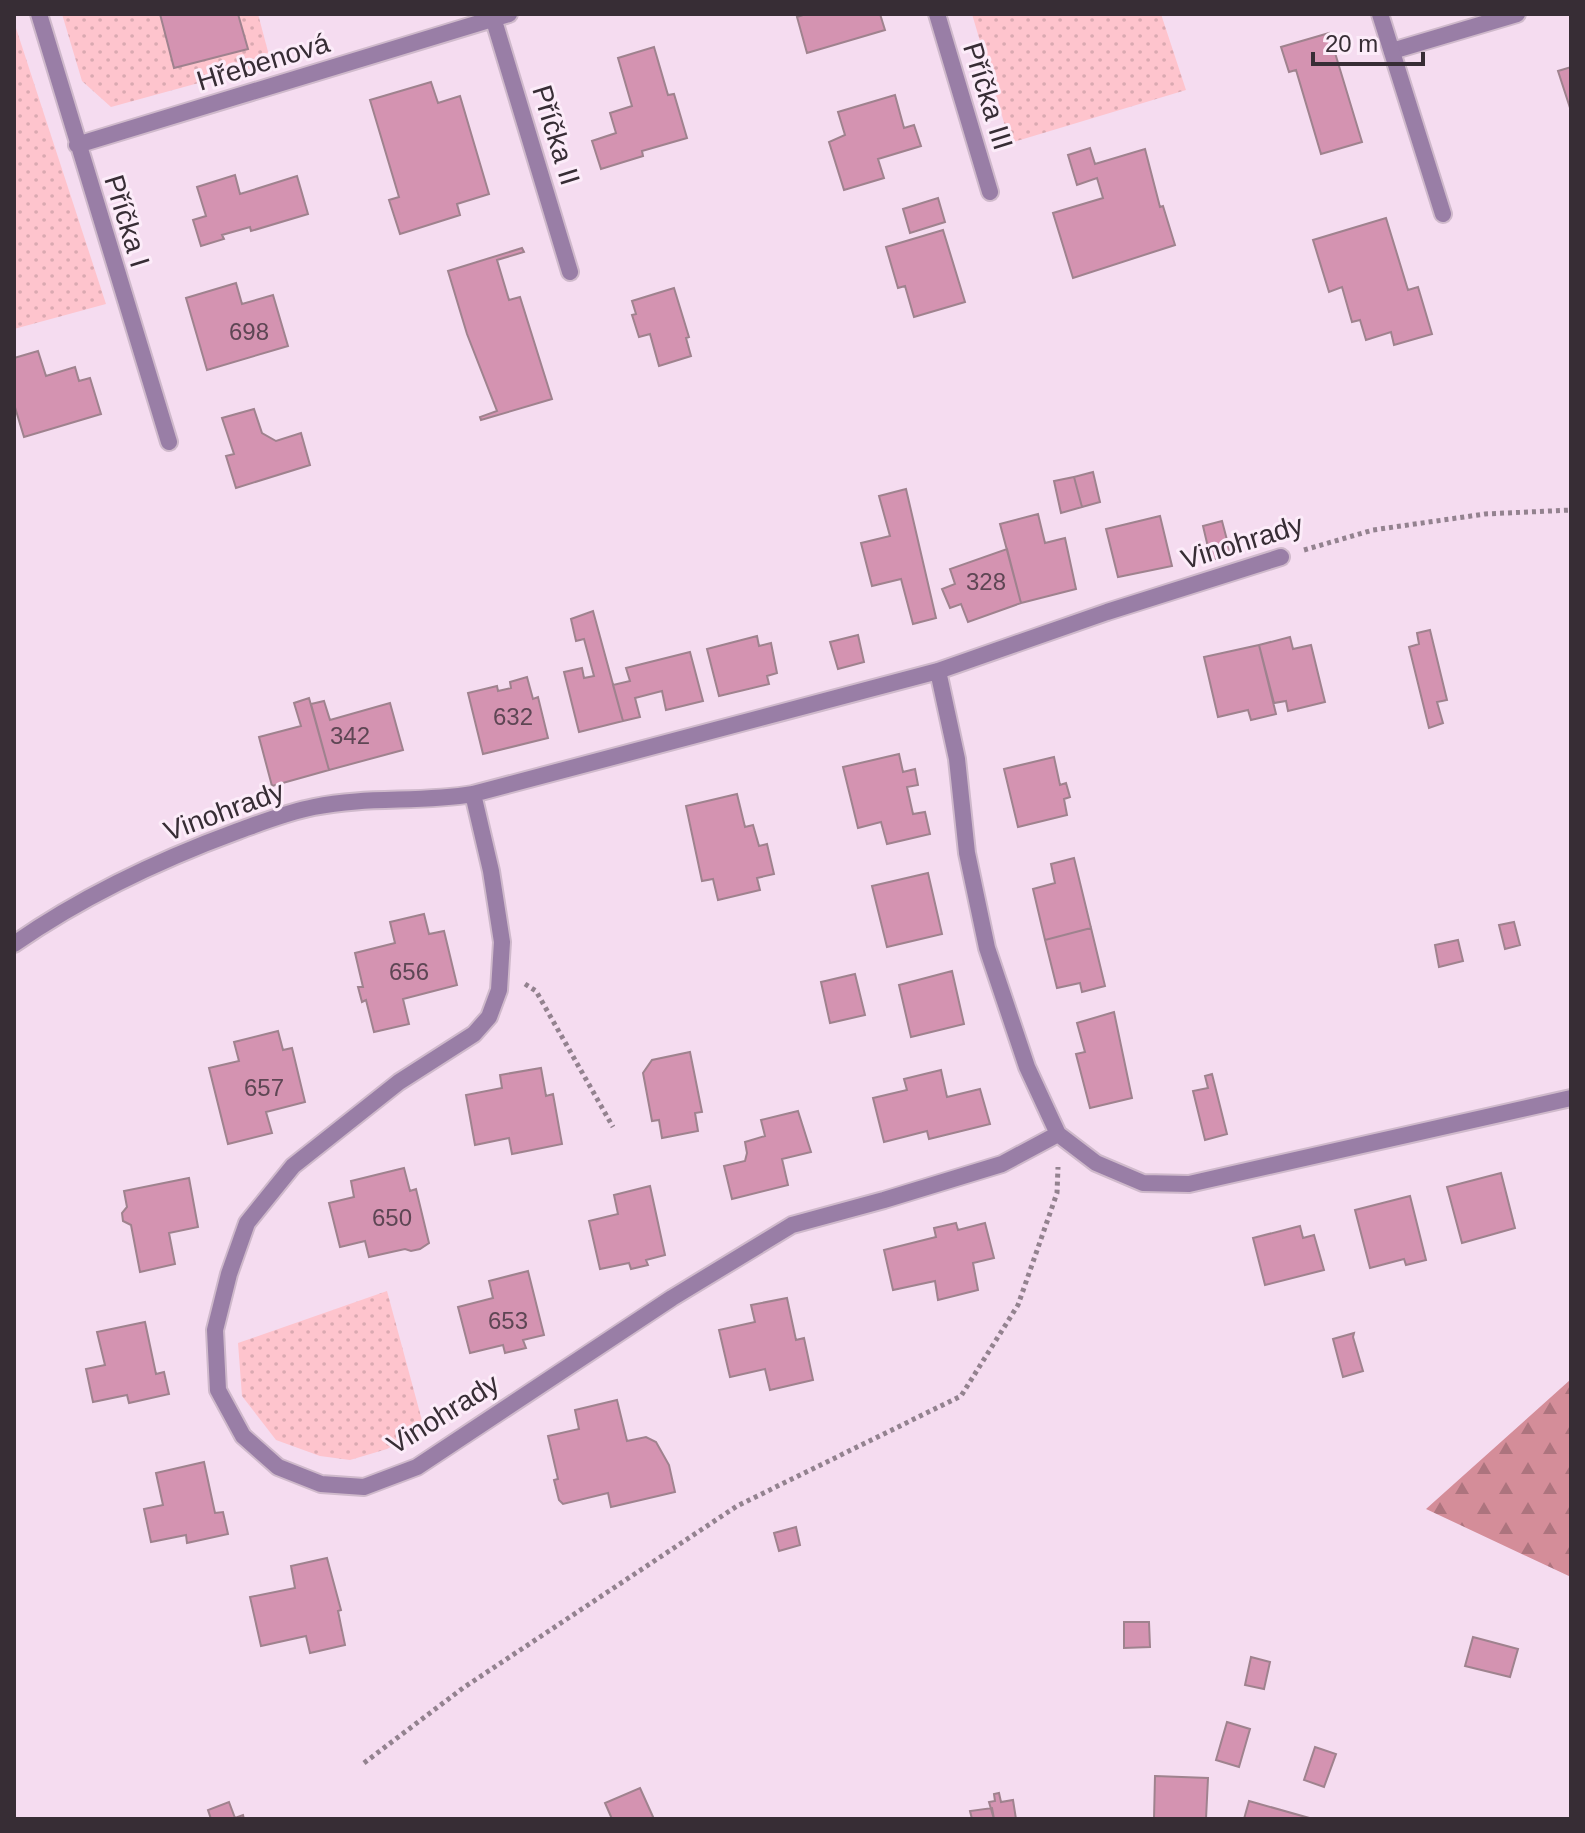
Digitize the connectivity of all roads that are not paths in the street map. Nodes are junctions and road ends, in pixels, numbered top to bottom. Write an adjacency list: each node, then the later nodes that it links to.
1 (39, 14): 7 (street, Příčka I)
2 (937, 14): 8 (street, Příčka III)
3 (1380, 14): 6 (street)
4 (1517, 14): 6 (street)
5 (498, 16): 7 (street, Hřebenová); 10 (street, Příčka II)
6 (1392, 51): 9 (street)
7 (77, 145): 11 (street, Příčka I)
8 (990, 192)
9 (1443, 214)
10 (570, 272)
11 (169, 442)
12 (1281, 557): 13 (street, Vinohrady)
13 (938, 671): 14 (street, Vinohrady); 17 (street)
14 (473, 794): 15 (street, Vinohrady); 17 (street, Vinohrady)
15 (14, 944)
16 (1571, 1098): 17 (street)
17 (1058, 1134)

